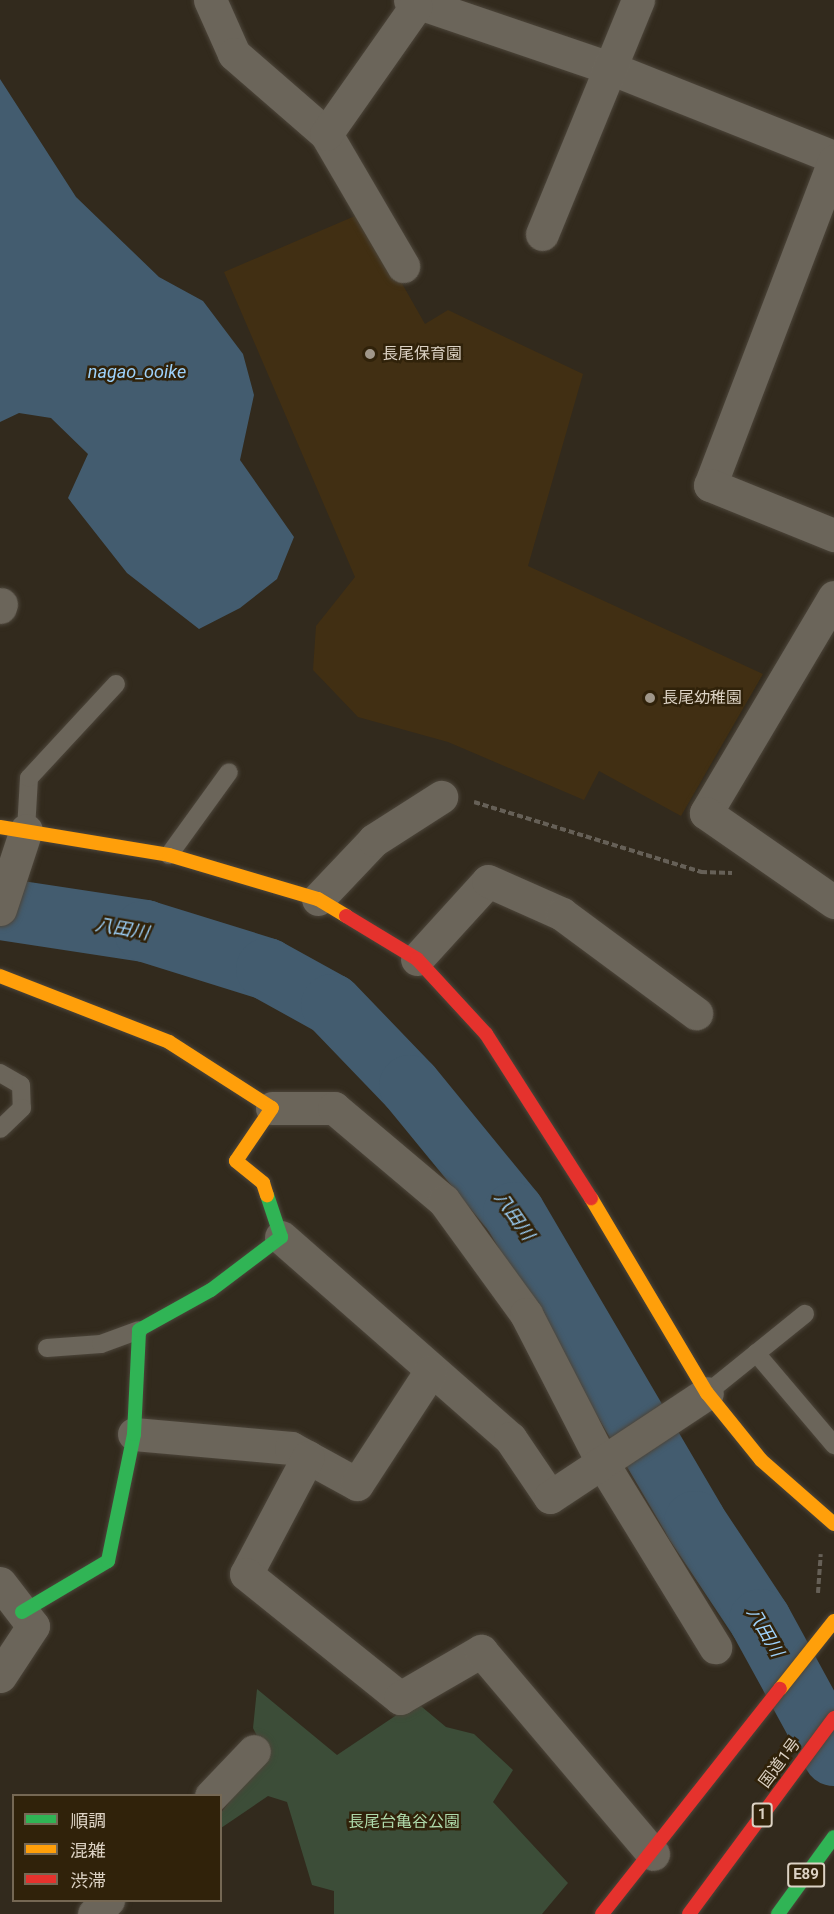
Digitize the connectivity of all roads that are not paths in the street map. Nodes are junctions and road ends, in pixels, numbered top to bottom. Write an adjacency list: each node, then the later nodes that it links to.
1 (210, 0): 5 (street)
2 (638, 0): 4 (street)
3 (413, 3): 4 (street); 5 (street)
4 (610, 68): 6 (street); 7 (street)
5 (326, 134): 8 (street)
6 (834, 159): 9 (street)
7 (542, 234)
8 (403, 266)
9 (834, 535)
10 (834, 597): 18 (street)
11 (116, 684): 14 (lane)
12 (229, 772): 15 (lane)
13 (441, 797): 17 (street)
14 (13, 829): 15 (main road); 16 (street)
15 (169, 855): 17 (main road)
16 (6, 895)
17 (318, 899): 19 (main road)
18 (834, 902)
19 (417, 959): 21 (street); 31 (main road)
20 (0, 976): 23 (main road)
21 (696, 1013)
22 (0, 1073): 24 (lane)
23 (272, 1108): 25 (main road); 35 (street)
24 (0, 1129)
25 (281, 1237): 27 (main road); 30 (street)
26 (805, 1314): 29 (lane)
27 (139, 1330): 28 (lane); 32 (main road)
28 (47, 1348)
29 (756, 1353): 31 (lane); 33 (lane)
30 (430, 1372): 34 (street); 35 (street)
31 (707, 1393): 35 (street); 36 (main road)
32 (134, 1434): 34 (street); 38 (main road)
33 (834, 1445)
34 (308, 1457): 46 (street)
35 (612, 1458): 40 (street)
36 (834, 1524)
37 (0, 1583): 38 (street)
38 (22, 1612): 41 (street)
39 (834, 1621): 46 (main road)
40 (715, 1647)
41 (0, 1676)
42 (834, 1718): 48 (main road, 国道1号 / 1)
43 (254, 1751): 44 (street)
44 (213, 1794)
45 (834, 1837): 51 (main road, E89)
46 (652, 1854): 50 (main road)
47 (106, 1902): 49 (street)
48 (690, 1913)
49 (94, 1914)
50 (602, 1914)
51 (778, 1914)

